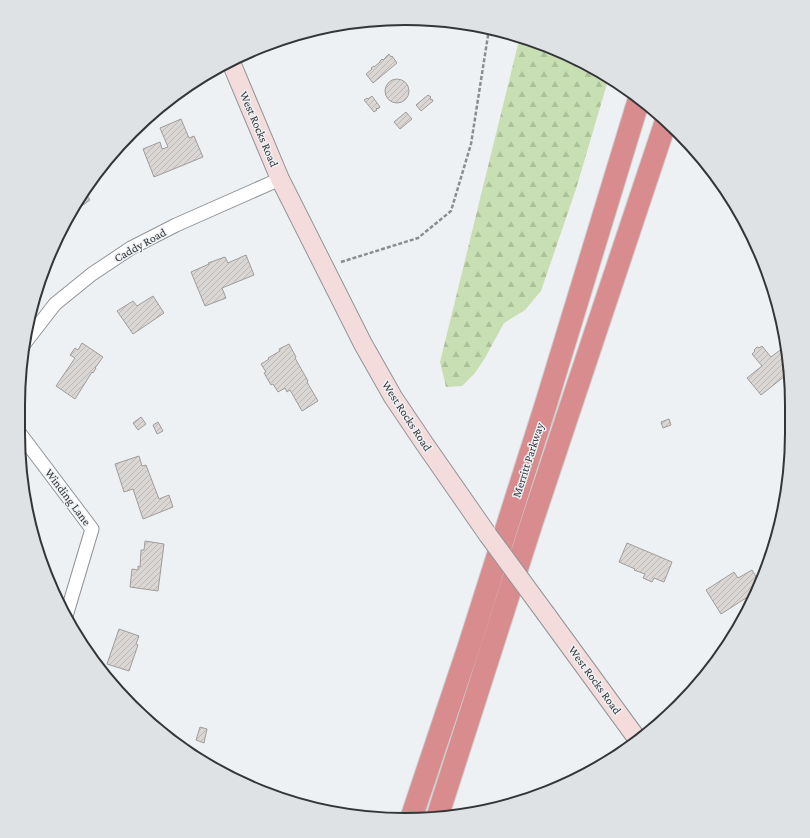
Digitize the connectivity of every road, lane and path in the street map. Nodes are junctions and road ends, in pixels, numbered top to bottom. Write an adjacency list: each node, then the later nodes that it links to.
1 (488, 34): 6 (path)
2 (233, 66): 5 (main road, West Rocks Road)
3 (637, 105): 12 (highway, Merritt Parkway)
4 (664, 127): 11 (highway, Merritt Parkway)
5 (280, 179): 6 (main road, West Rocks Road); 7 (street, Caddy Road)
6 (324, 267): 10 (main road, West Rocks Road, bridge)
7 (31, 334)
8 (25, 441): 9 (street, Winding Lane)
9 (68, 609)
10 (638, 732)
11 (439, 811)
12 (414, 813)

